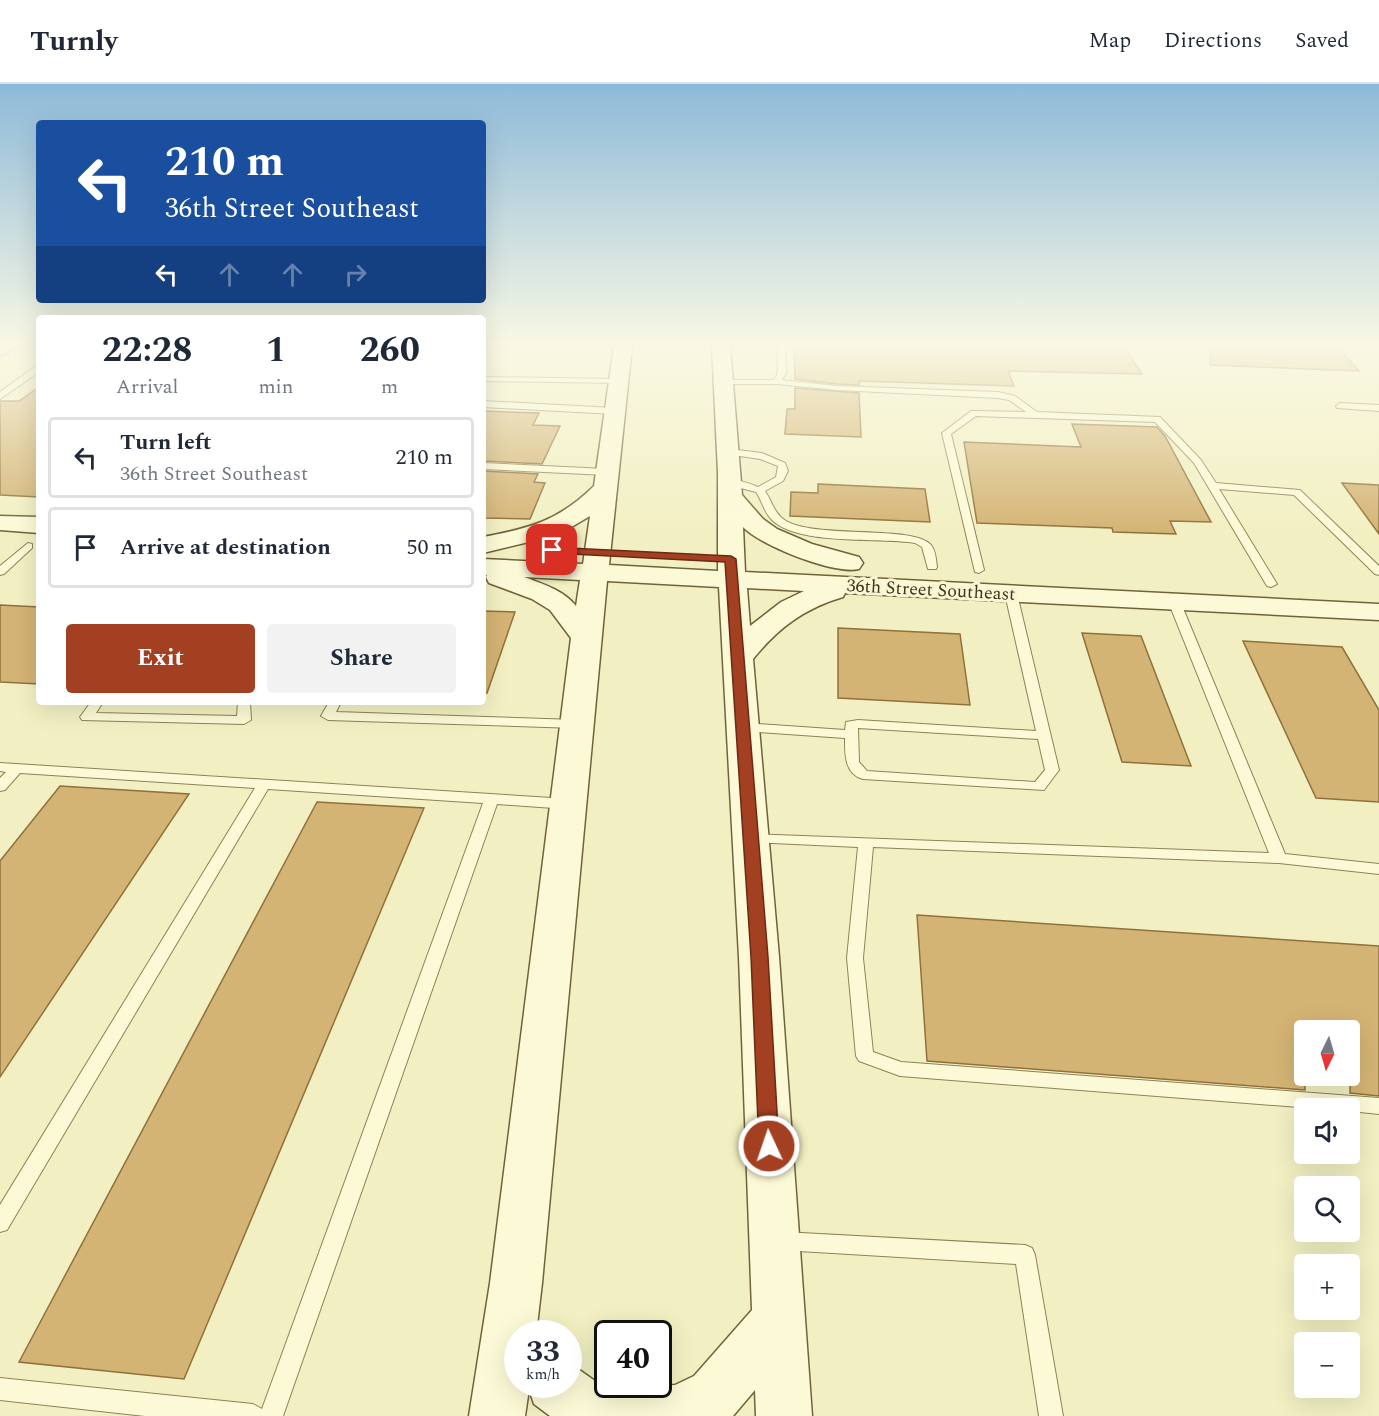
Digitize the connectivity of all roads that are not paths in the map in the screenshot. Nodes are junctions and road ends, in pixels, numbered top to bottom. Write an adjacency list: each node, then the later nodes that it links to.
1 (561, 408): 4 (lane)
2 (725, 408): 6 (street)
3 (1026, 408): 5 (lane)
4 (614, 411): 8 (street)
5 (1035, 415): 9 (lane); 23 (lane)
6 (729, 452): 10 (street); 11 (lane)
7 (486, 466): 8 (lane)
8 (605, 481): 14 (street); 19 (street)
9 (1213, 486): 17 (lane); 28 (lane)
10 (730, 490): 11 (lane); 22 (street); 27 (street)
11 (759, 490): 21 (lane)
12 (0, 523): 13 (street)
13 (35, 539): 15 (street); 24 (lane)
14 (486, 544)
15 (0, 545)
16 (486, 545): 19 (street, 36th Street Southeast)
17 (1362, 555): 18 (lane); 25 (lane)
18 (1379, 556)
19 (597, 562): 20 (street, 36th Street Southeast); 22 (street, 36th Street Southeast); 33 (street)
20 (486, 567)
21 (932, 567): 23 (street, 36th Street Southeast); 27 (street, 36th Street Southeast)
22 (732, 570): 27 (street, 36th Street Southeast); 34 (street)
23 (979, 570): 28 (street, 36th Street Southeast)
24 (0, 572)
25 (1379, 572)
26 (486, 573): 33 (street)
27 (851, 575): 30 (street, 36th Street Southeast); 34 (street)
28 (1271, 584): 29 (street, 36th Street Southeast)
29 (1379, 589)
30 (1011, 594): 31 (street, 36th Street Southeast); 41 (lane)
31 (1174, 601): 32 (street, 36th Street Southeast); 50 (lane)
32 (1379, 612)
33 (586, 637): 38 (street)
34 (739, 657): 39 (street)
35 (95, 705): 36 (lane)
36 (244, 705)
37 (334, 705): 38 (lane)
38 (576, 724): 47 (street)
39 (743, 727): 40 (lane); 48 (street)
40 (850, 734): 41 (lane); 41 (lane)
41 (1044, 735)
42 (0, 767): 43 (lane)
43 (17, 768): 44 (lane); 45 (lane)
44 (264, 784): 46 (lane); 53 (lane)
45 (0, 787)
46 (492, 799): 47 (lane); 61 (lane)
47 (568, 804): 55 (street)
48 (751, 837): 49 (lane); 54 (street)
49 (866, 842): 50 (lane); 52 (lane)
50 (1278, 858): 51 (lane)
51 (1379, 869)
52 (1379, 1106)
53 (0, 1223)
54 (774, 1241): 56 (street); 64 (lane)
55 (516, 1283): 57 (street); 62 (street)
56 (778, 1319): 59 (street); 63 (street)
57 (530, 1320)
58 (0, 1389): 60 (lane)
59 (572, 1398)
60 (253, 1416)
61 (271, 1416)
62 (498, 1416)
63 (784, 1416)
64 (1051, 1416)

